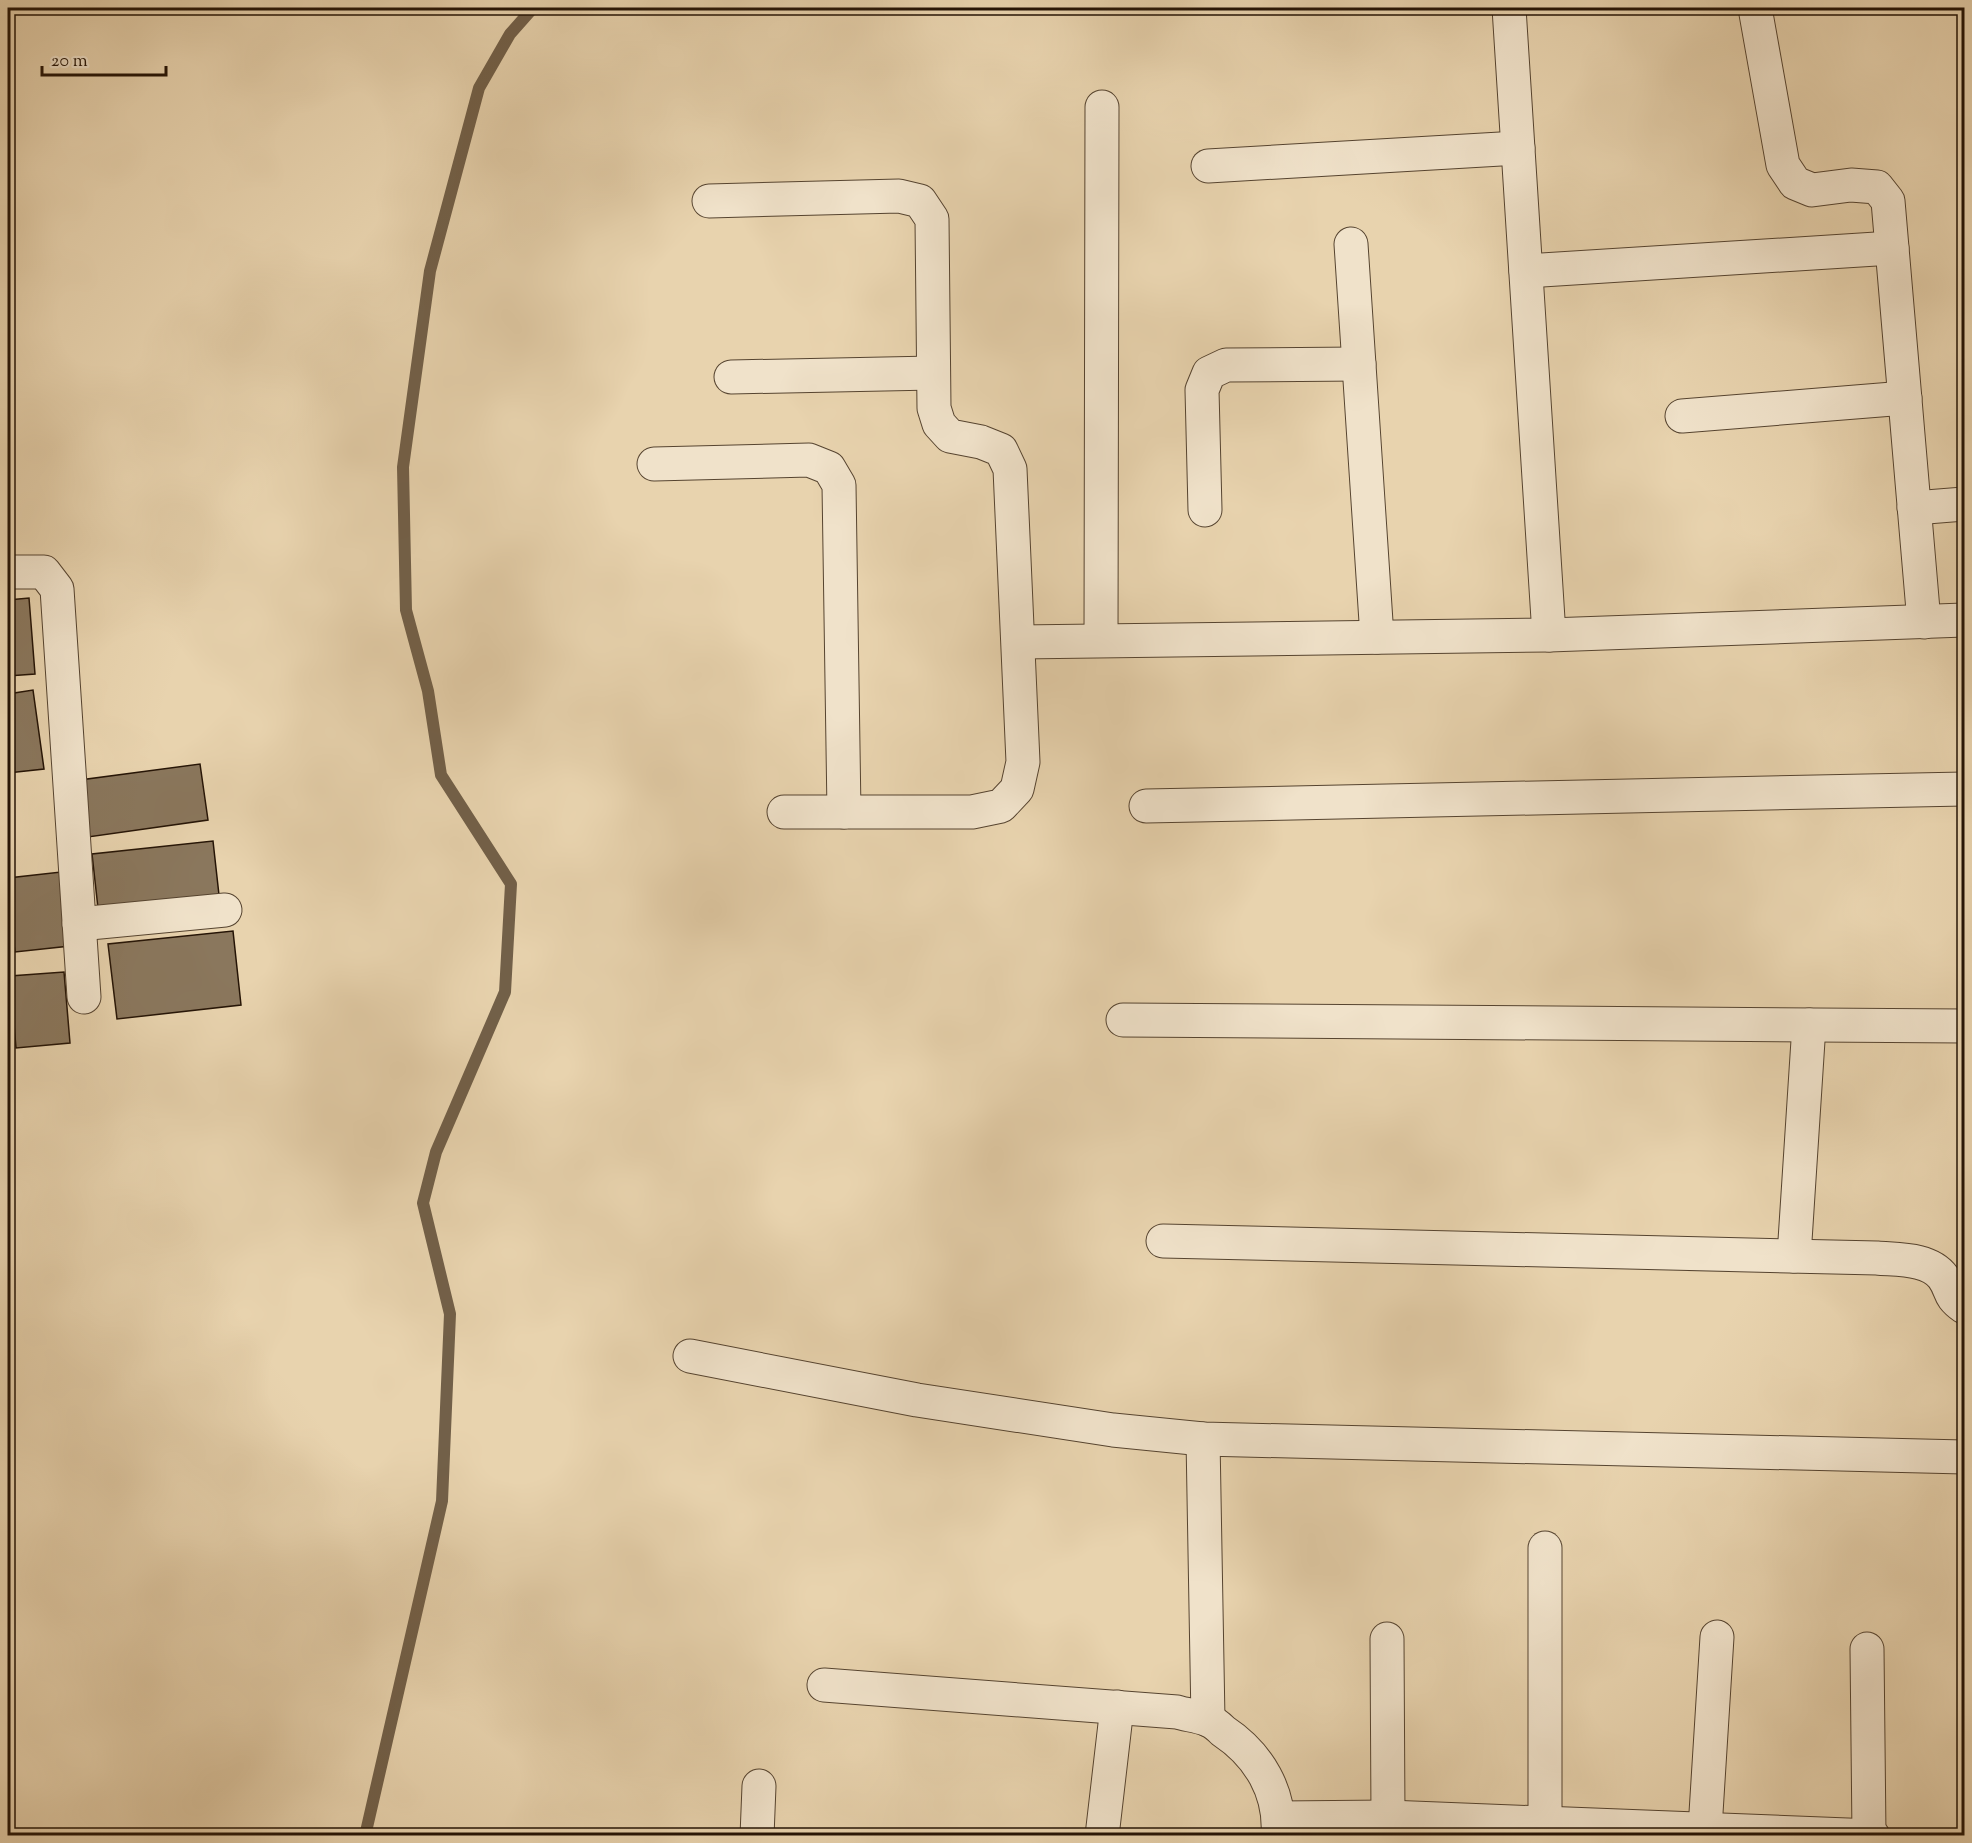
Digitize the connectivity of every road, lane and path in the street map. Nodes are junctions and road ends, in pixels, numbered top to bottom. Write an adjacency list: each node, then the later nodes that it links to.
1 (1509, 8): 4 (street)
2 (1755, 8): 8 (street)
3 (1102, 107): 24 (street)
4 (1518, 148): 5 (street); 9 (street)
5 (1208, 166)
6 (709, 201): 11 (street)
7 (1352, 244): 10 (street)
8 (1892, 248): 9 (street); 13 (street)
9 (1526, 271): 22 (street)
10 (1359, 364): 18 (street); 23 (street)
11 (933, 374): 12 (street); 25 (street)
12 (731, 377)
13 (1905, 398): 14 (street); 17 (street)
14 (1682, 416)
15 (654, 464): 29 (street)
16 (1965, 504): 17 (street)
17 (1914, 508): 21 (street)
18 (1205, 510)
19 (8, 572): 31 (street)
20 (1965, 620): 21 (street)
21 (1924, 622): 22 (street)
22 (1549, 635): 23 (street)
23 (1377, 637): 24 (street)
24 (1101, 640): 25 (street)
25 (1019, 642): 29 (street)
26 (1965, 789): 27 (street)
27 (1146, 806)
28 (784, 812): 29 (street)
29 (844, 812)
30 (225, 910): 31 (street)
31 (79, 924): 32 (street)
32 (84, 997)
33 (1123, 1020): 34 (street)
34 (1809, 1025): 35 (street); 37 (street)
35 (1965, 1026)
36 (1162, 1241): 37 (street)
37 (1794, 1256): 38 (street)
38 (1965, 1307)
39 (690, 1356): 40 (street)
40 (1203, 1439): 41 (street); 48 (street)
41 (1965, 1457)
42 (1545, 1548): 51 (street)
43 (1717, 1637): 54 (street)
44 (1387, 1639): 50 (street)
45 (1867, 1649): 57 (street)
46 (824, 1685): 47 (street)
47 (1117, 1707): 48 (street); 59 (street)
48 (1208, 1720): 52 (street)
49 (759, 1786): 58 (street)
50 (1388, 1817): 52 (street); 53 (street)
51 (1545, 1823): 53 (street); 55 (street)
52 (1279, 1827)
53 (1426, 1827)
54 (1705, 1829): 55 (street); 56 (street)
55 (1591, 1830)
56 (1747, 1833): 57 (street)
57 (1871, 1835)
58 (757, 1836)
59 (1102, 1836)

